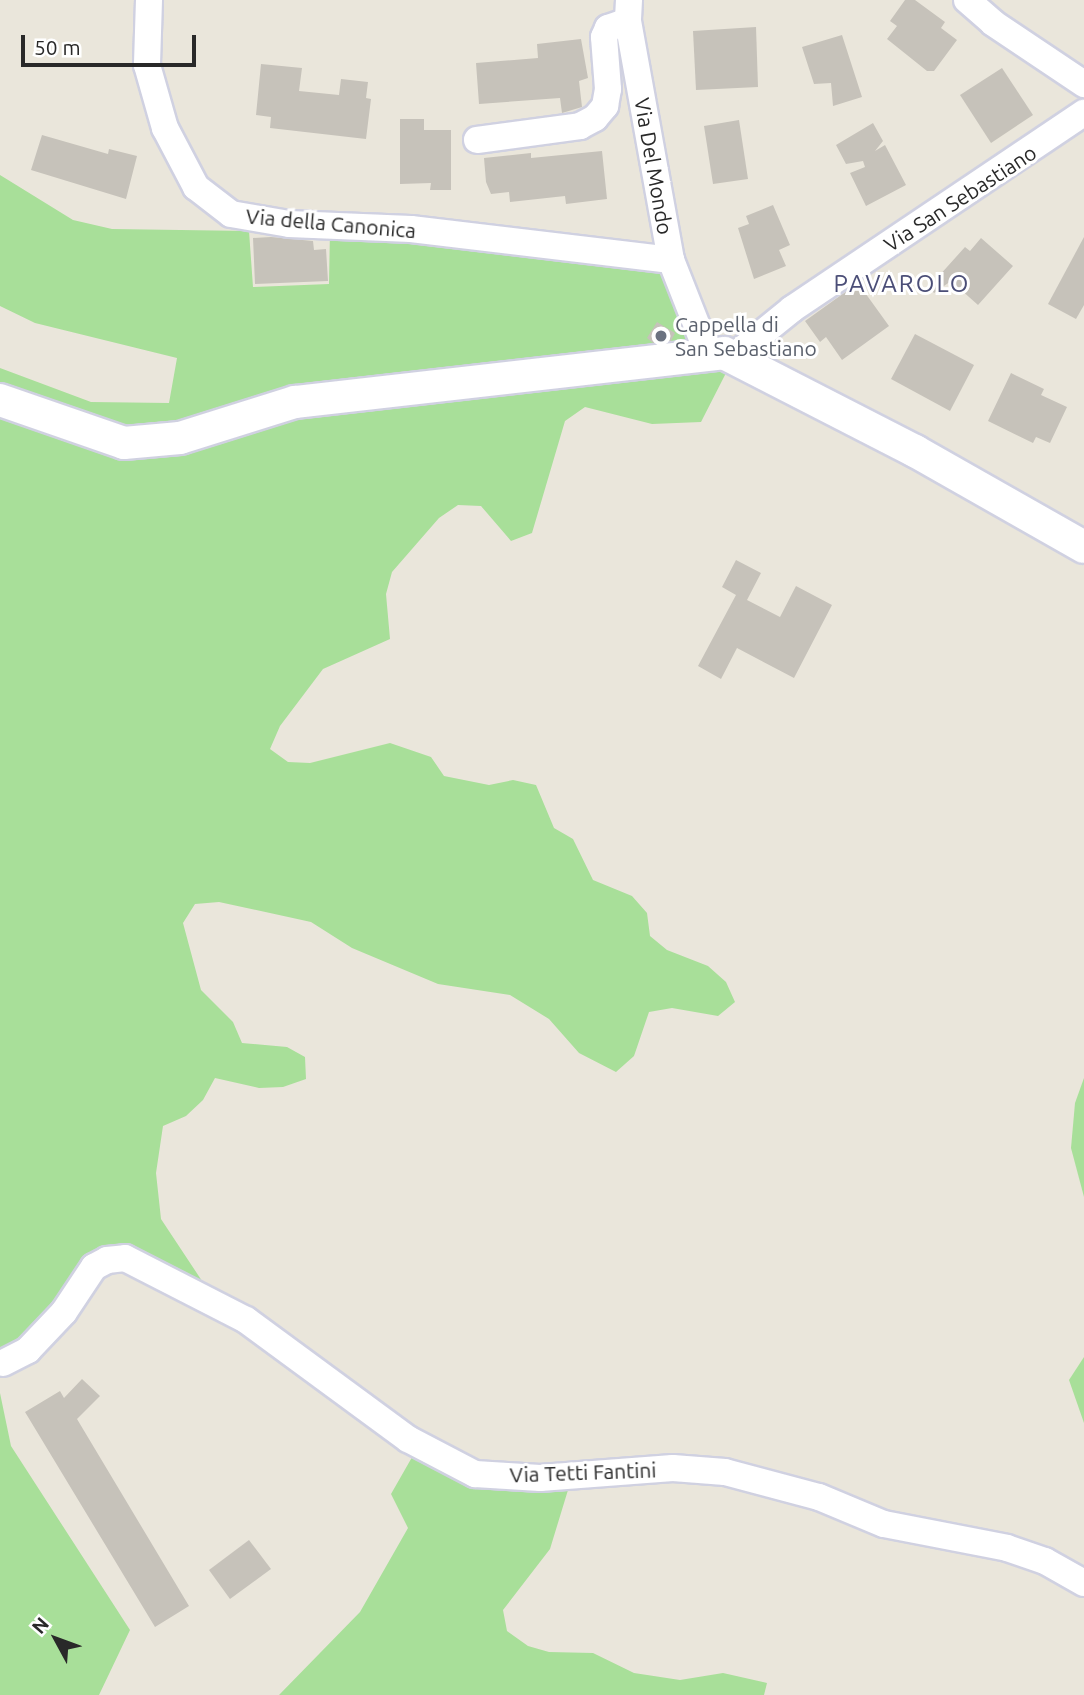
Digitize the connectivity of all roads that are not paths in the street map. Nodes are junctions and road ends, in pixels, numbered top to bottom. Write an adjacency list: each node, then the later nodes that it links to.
1 (149, 0): 7 (street, Via della Canonica)
2 (967, 0): 4 (street)
3 (629, 10): 6 (street); 7 (street, Via Del Mondo)
4 (1084, 84)
5 (1084, 113): 8 (street, Via San Sebastiano)
6 (477, 140)
7 (671, 260): 8 (street, Via Del Mondo)
8 (713, 346): 9 (street); 10 (street)
9 (0, 400)
10 (1084, 547)
11 (3, 1363): 12 (street, Via Tetti Fantini)
12 (1084, 1583)

